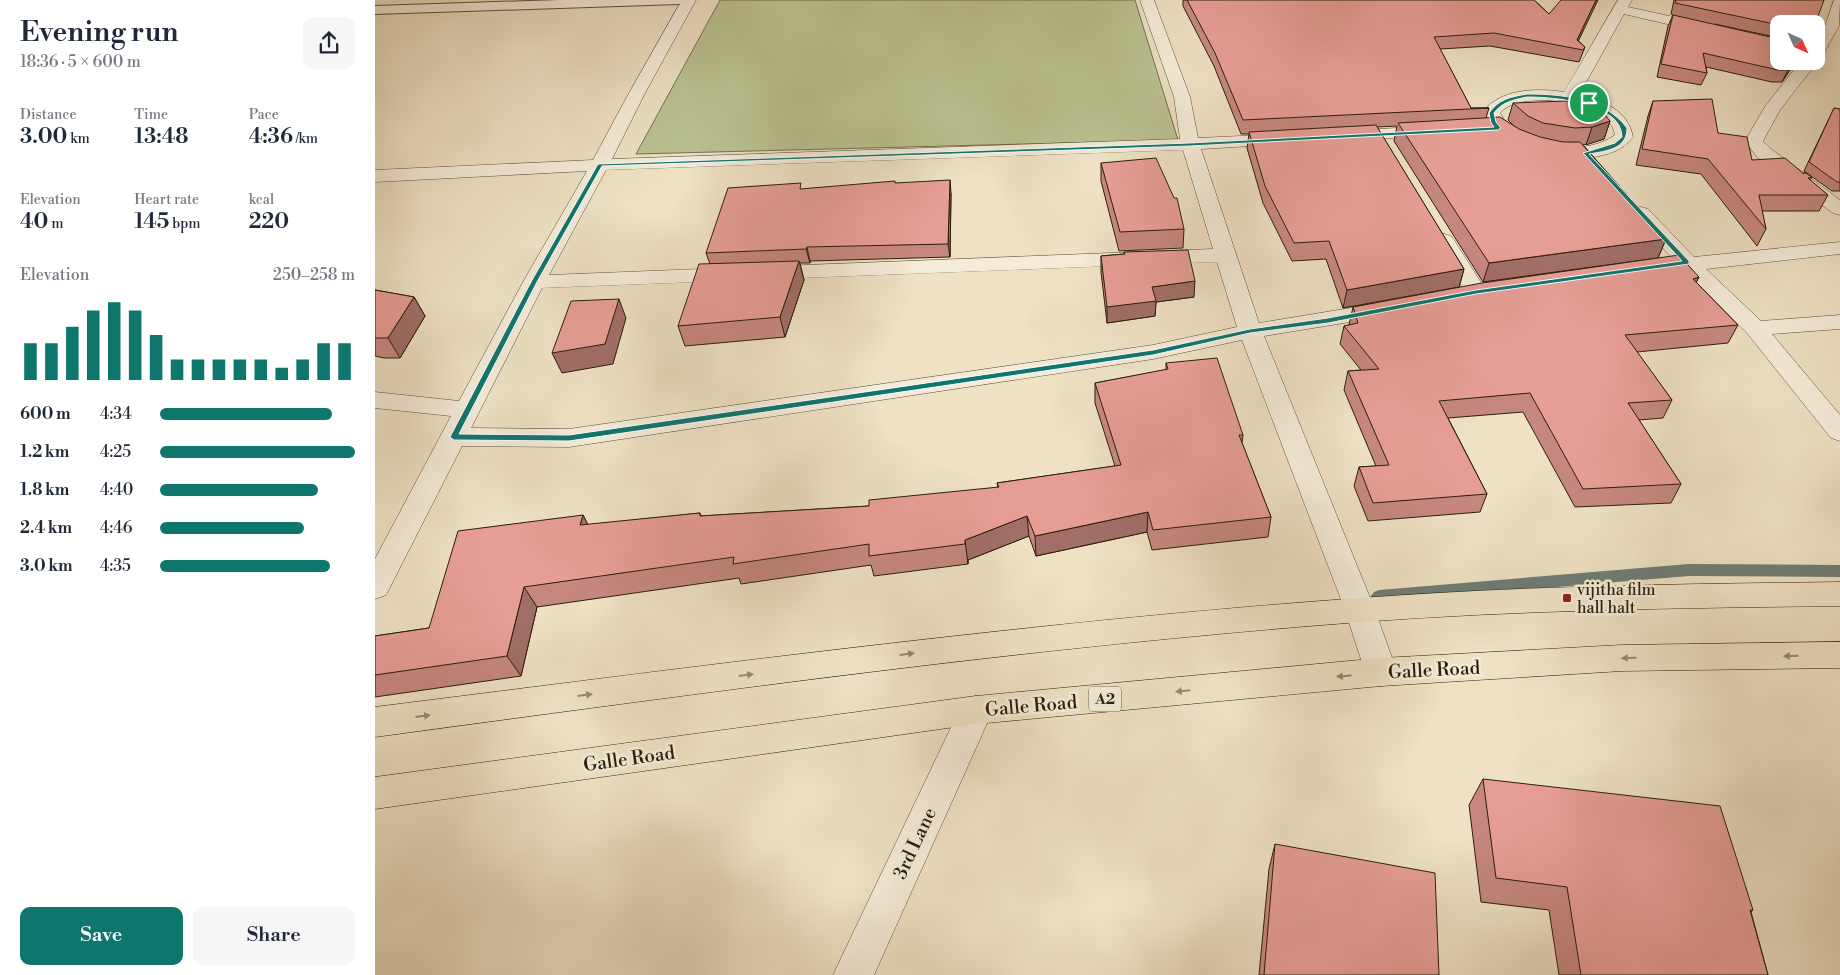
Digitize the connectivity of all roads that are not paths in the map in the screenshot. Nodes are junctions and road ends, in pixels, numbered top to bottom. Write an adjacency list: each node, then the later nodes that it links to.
1 (679, 0): 6 (lane)
2 (689, 0): 17 (street)
3 (1147, 0): 16 (street)
4 (1840, 1): 7 (street)
5 (1622, 4): 8 (street); 10 (street)
6 (375, 10)
7 (1825, 38)
8 (1770, 43)
9 (1803, 70): 20 (street)
10 (1569, 98): 11 (street); 11 (street)
11 (1498, 128): 12 (street)
12 (1478, 129)
13 (1449, 131): 14 (street)
14 (1329, 137)
15 (1299, 139): 16 (street)
16 (1190, 144): 17 (street); 23 (street)
17 (600, 165): 18 (street); 26 (street)
18 (375, 176)
19 (1625, 196): 24 (street)
20 (1840, 209)
21 (1435, 226): 27 (street)
22 (1840, 248): 24 (street)
23 (1227, 255): 26 (street); 31 (street)
24 (1687, 262): 25 (street); 30 (street)
25 (1629, 270)
26 (534, 282): 33 (street)
27 (1476, 292)
28 (1411, 304): 31 (street)
29 (1840, 322): 30 (street)
30 (1755, 328): 34 (street)
31 (1250, 331): 35 (street); 38 (street)
32 (375, 400): 33 (street)
33 (468, 410): 35 (street)
34 (1840, 432)
35 (454, 437): 36 (street)
36 (375, 587)
37 (1840, 594): 38 (highway)
38 (1360, 610): 40 (street); 42 (highway, one-way to 38)
39 (1840, 655): 40 (highway, Galle Road / A2, one-way to 40)
40 (1381, 672): 41 (highway, Galle Road / A2, one-way to 41)
41 (976, 710): 43 (highway, Galle Road / A2); 44 (street, 3rd Lane)
42 (375, 722)
43 (375, 793)
44 (853, 975)

